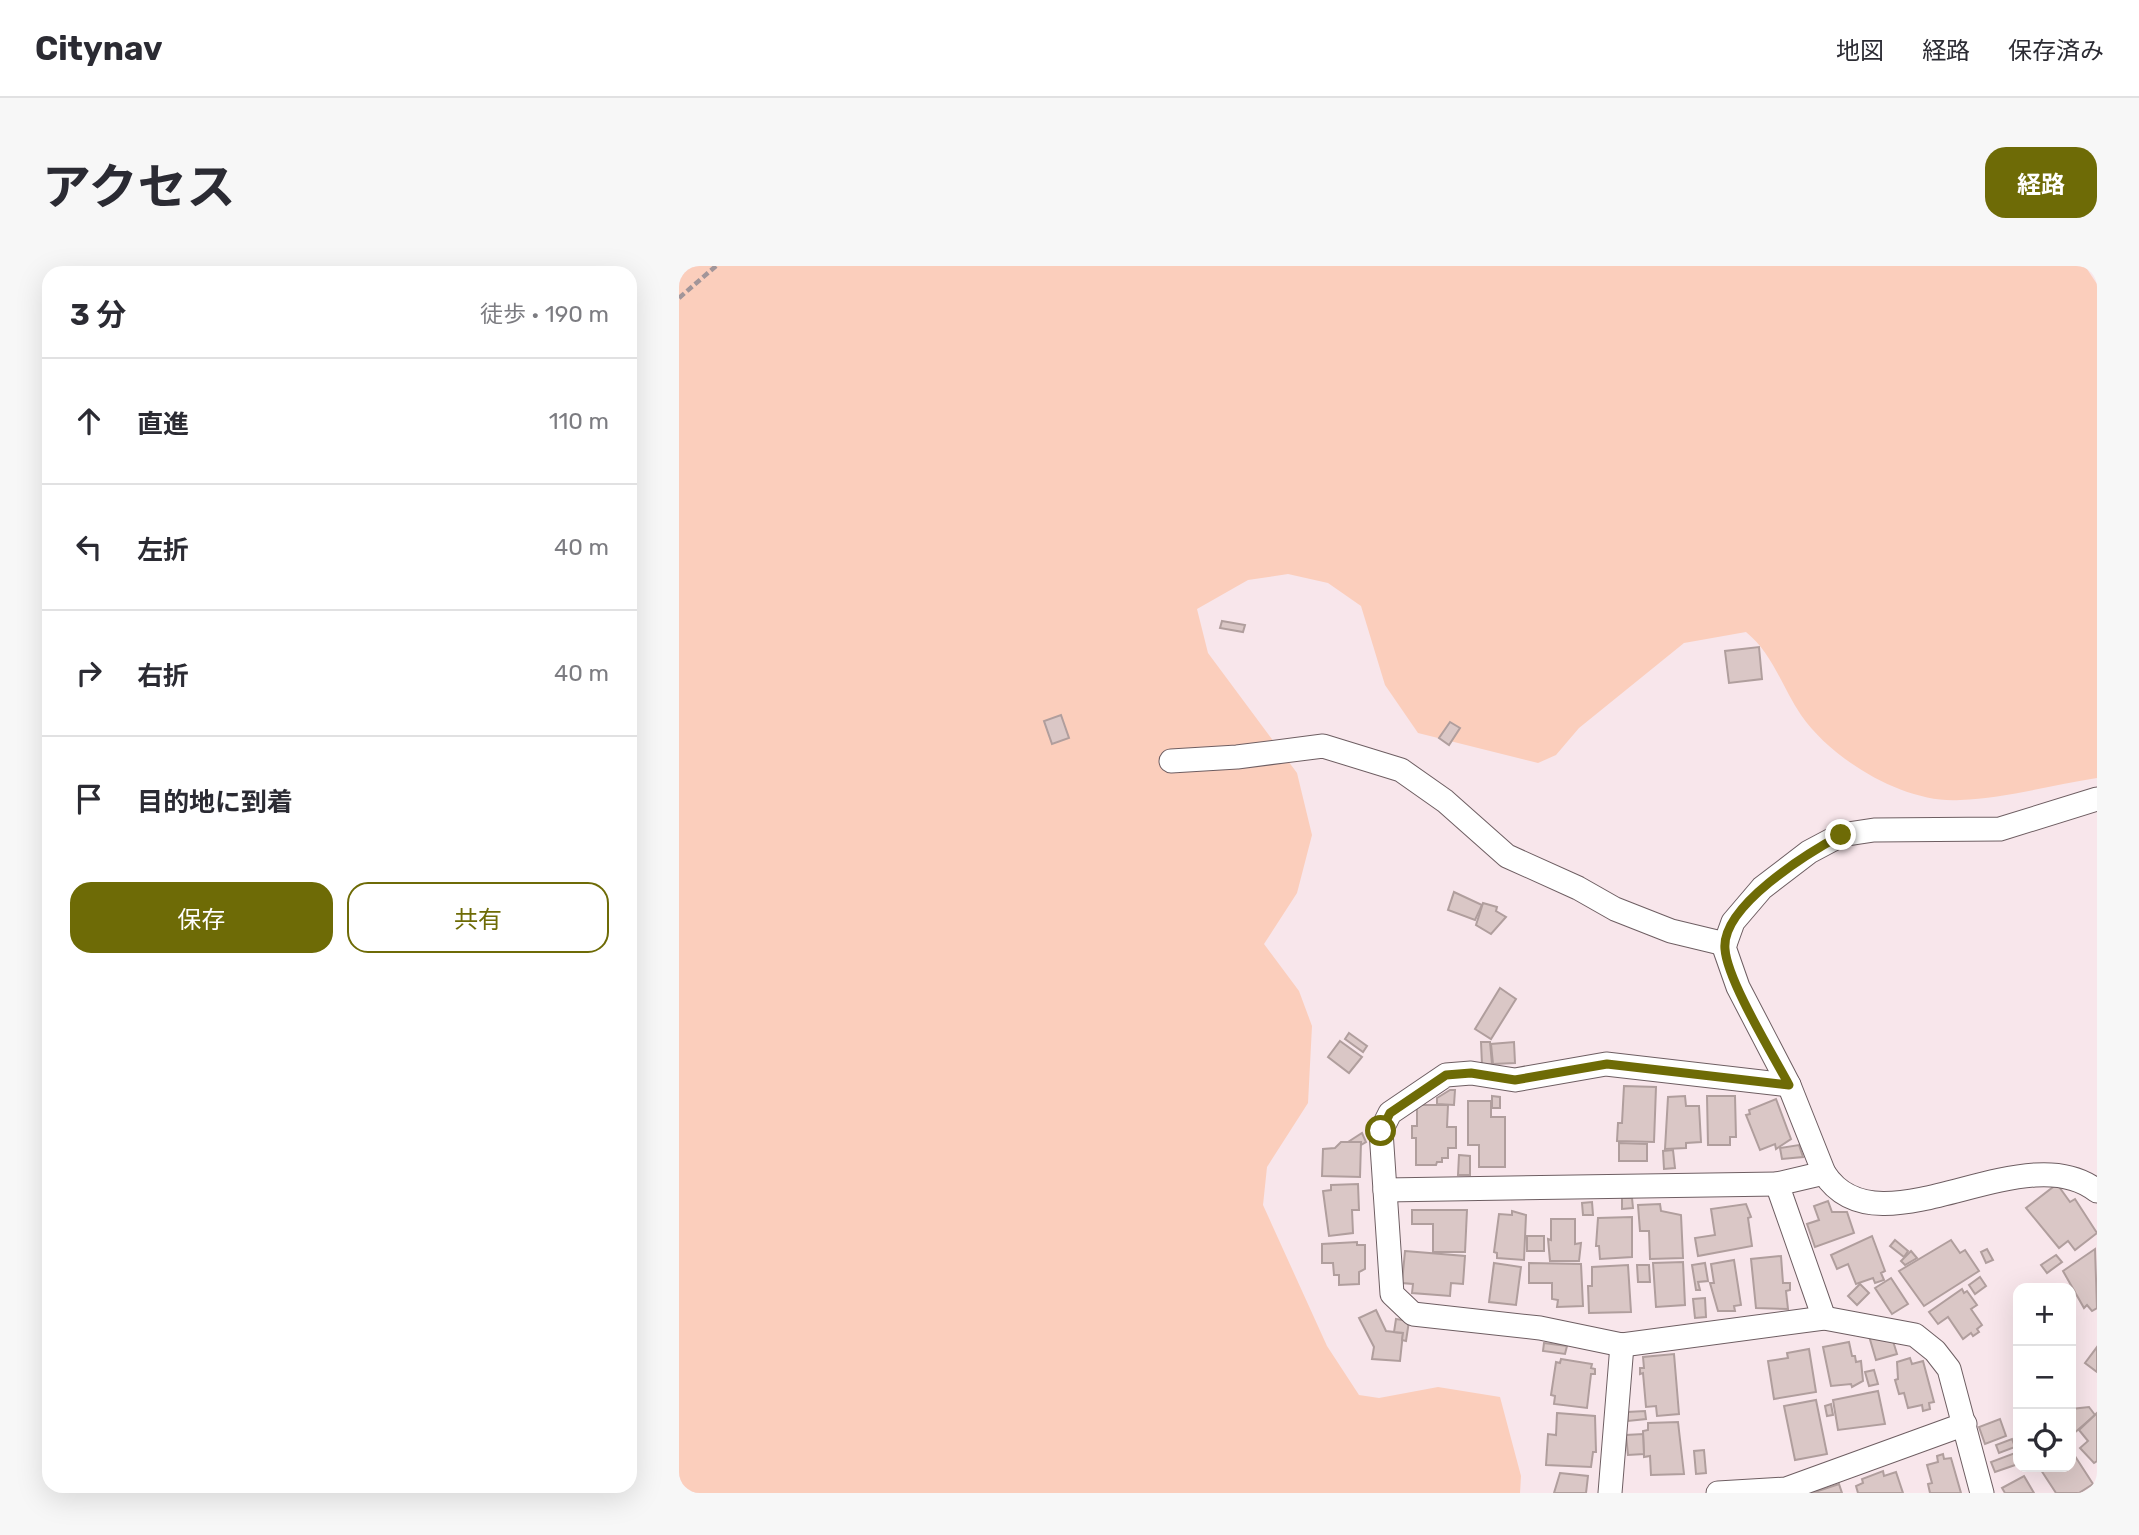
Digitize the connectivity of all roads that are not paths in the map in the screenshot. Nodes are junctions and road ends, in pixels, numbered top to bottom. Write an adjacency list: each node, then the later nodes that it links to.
1 (1171, 761): 3 (street)
2 (2097, 799): 3 (street)
3 (1725, 944): 4 (street)
4 (1789, 1085): 5 (street); 7 (street)
5 (1824, 1173): 6 (street); 8 (street)
6 (1777, 1184): 7 (street); 9 (street)
7 (1385, 1190): 10 (street)
8 (2097, 1191)
9 (1824, 1318): 10 (street); 11 (street)
10 (1622, 1345): 12 (street)
11 (1965, 1424): 13 (street); 14 (street)
12 (1610, 1493)
13 (1718, 1493)
14 (1982, 1493)

